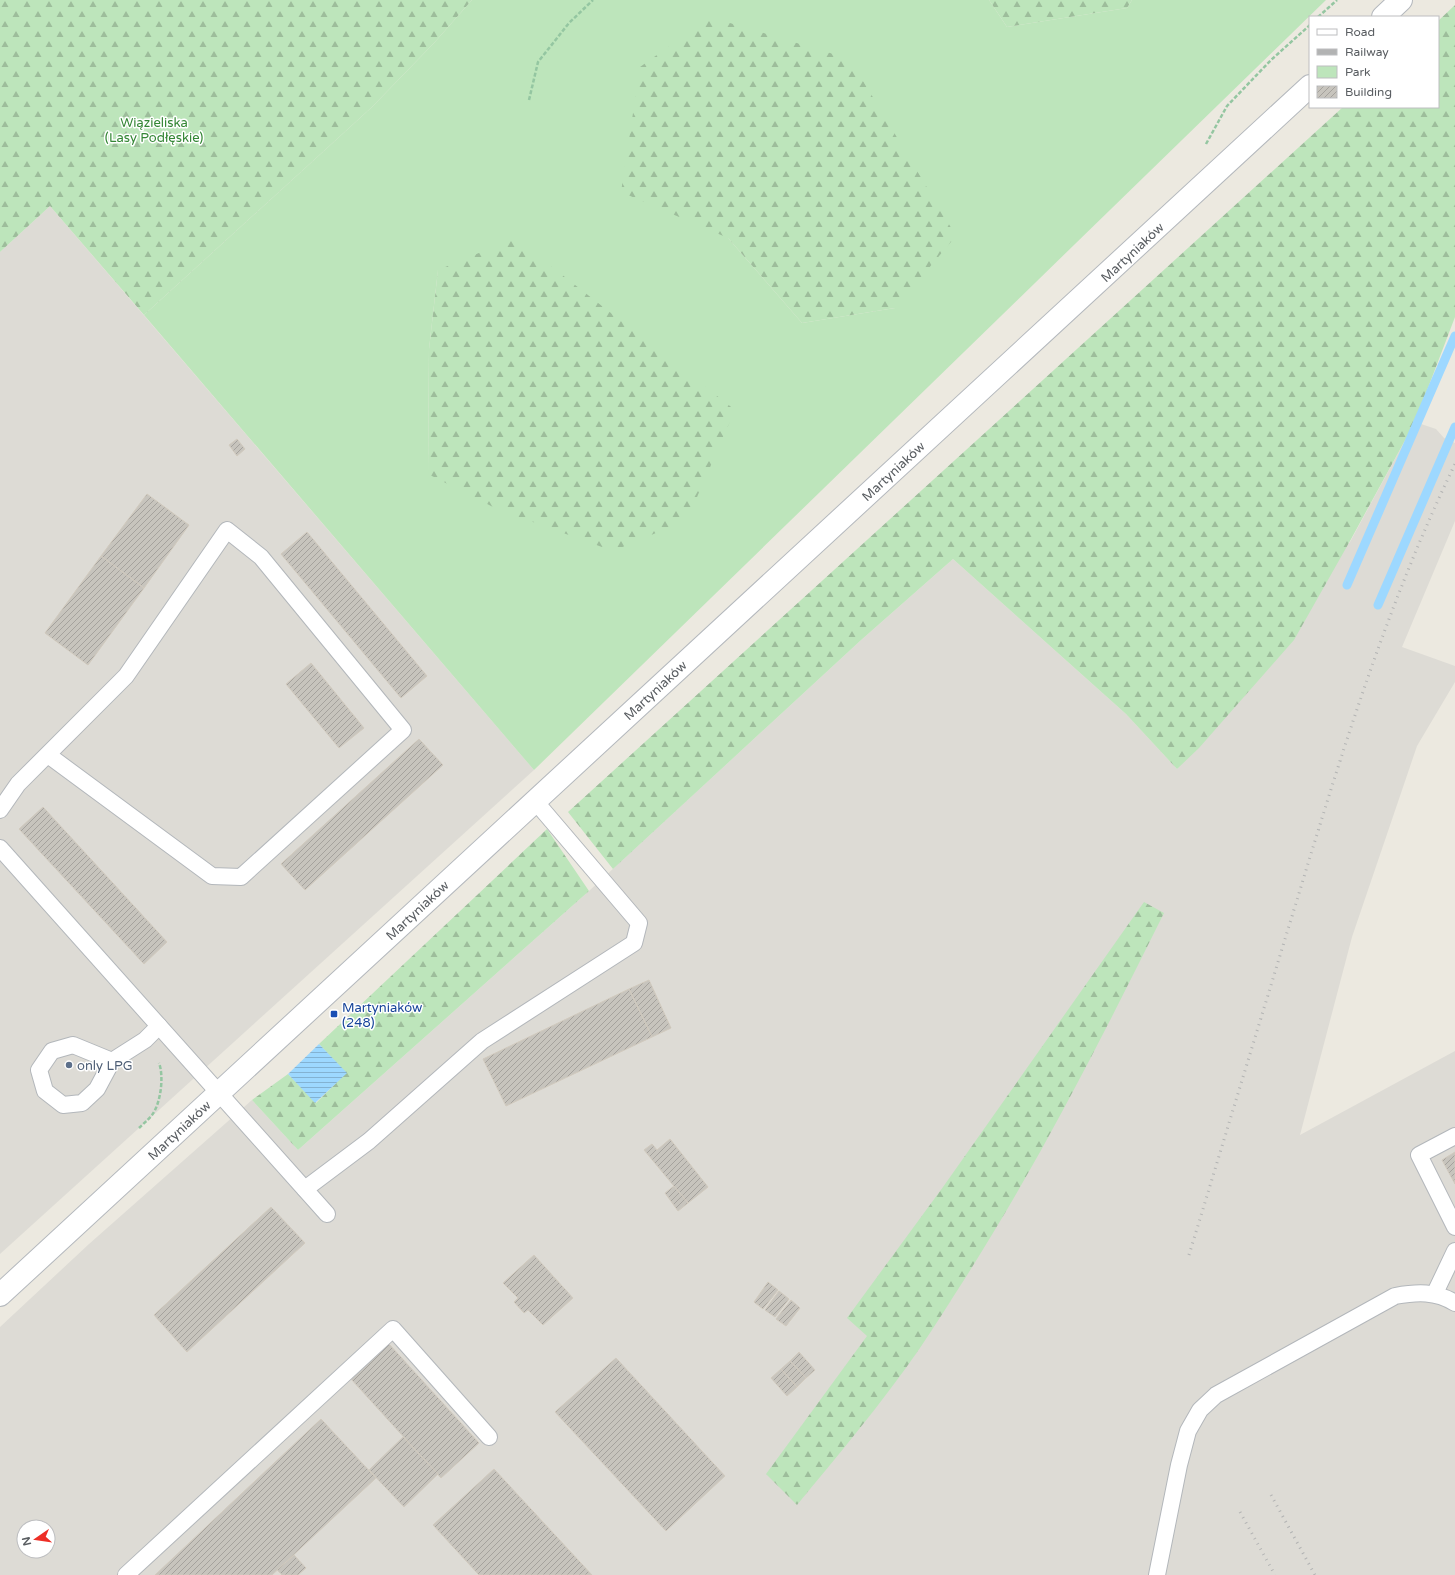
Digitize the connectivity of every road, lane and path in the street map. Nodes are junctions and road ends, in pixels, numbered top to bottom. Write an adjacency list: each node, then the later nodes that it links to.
1 (592, 0): 8 (path)
2 (1337, 0): 4 (path)
3 (1401, 0): 5 (main road)
4 (1319, 16)
5 (1384, 16)
6 (1309, 26): 9 (path)
7 (1309, 87): 9 (main road, Martyniaków)
8 (528, 100)
9 (1217, 173): 11 (main road, Martyniaków)
10 (48, 755): 10 (lane); 12 (lane)
11 (535, 801): 17 (main road, Martyniaków); 20 (lane)
12 (0, 810)
13 (0, 848): 14 (lane)
14 (159, 1026): 15 (lane); 17 (lane)
15 (145, 1040): 16 (lane); 18 (path)
16 (112, 1061): 16 (lane)
17 (219, 1092): 20 (lane); 25 (main road, Martyniaków)
18 (137, 1130)
19 (1455, 1136): 22 (lane)
20 (305, 1189): 21 (lane)
21 (327, 1214)
22 (1455, 1227)
23 (1455, 1251): 24 (lane)
24 (1435, 1293): 26 (lane); 29 (lane)
25 (0, 1295)
26 (1455, 1303)
27 (489, 1437): 28 (lane)
28 (126, 1575)
29 (1157, 1575)

